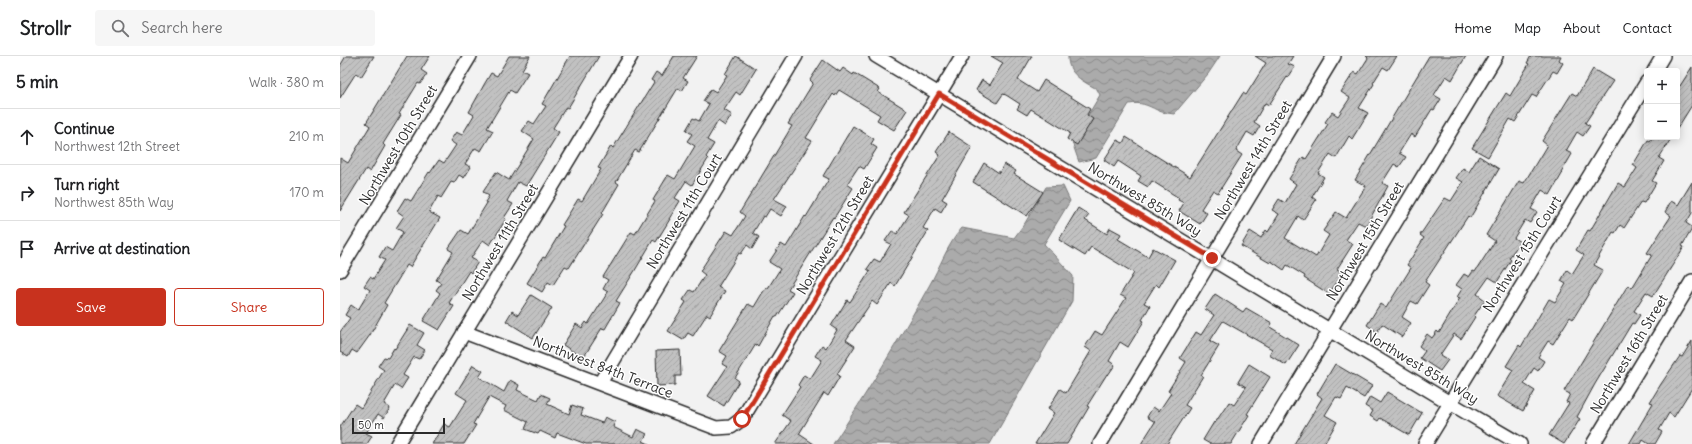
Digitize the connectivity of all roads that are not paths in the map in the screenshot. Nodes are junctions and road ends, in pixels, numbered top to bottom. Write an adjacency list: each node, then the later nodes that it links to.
1 (470, 56): 13 (street, Northwest 10th Street)
2 (631, 56): 16 (street, Northwest 11th Street)
3 (796, 56): 17 (street, Northwest 11th Court)
4 (876, 56): 11 (street, Northwest 85th Way)
5 (962, 56): 11 (street, Northwest 12th Street)
6 (1334, 56): 12 (street, Northwest 14th Street)
7 (1496, 56): 15 (street, Northwest 15th Street)
8 (1663, 56): 9 (street)
9 (1656, 68)
10 (1644, 87): 18 (street, Northwest 15th Court)
11 (939, 94): 12 (street, Northwest 85th Way); 19 (street, Northwest 12th Street)
12 (1212, 258): 15 (street, Northwest 85th Way); 21 (street, Northwest 14th Street)
13 (340, 270)
14 (1692, 281): 25 (street, Northwest 16th Street)
15 (1330, 329): 18 (street, Northwest 85th Way); 22 (street, Northwest 15th Street)
16 (464, 332): 17 (street, Northwest 84th Terrace); 20 (street, Northwest 11th Street)
17 (600, 383): 19 (street, Northwest 84th Terrace)
18 (1450, 403): 23 (street, Northwest 15th Court); 24 (street, Northwest 85th Way)
19 (731, 427)
20 (397, 444)
21 (1100, 444)
22 (1261, 444)
23 (1425, 444)
24 (1520, 444)
25 (1594, 444)

